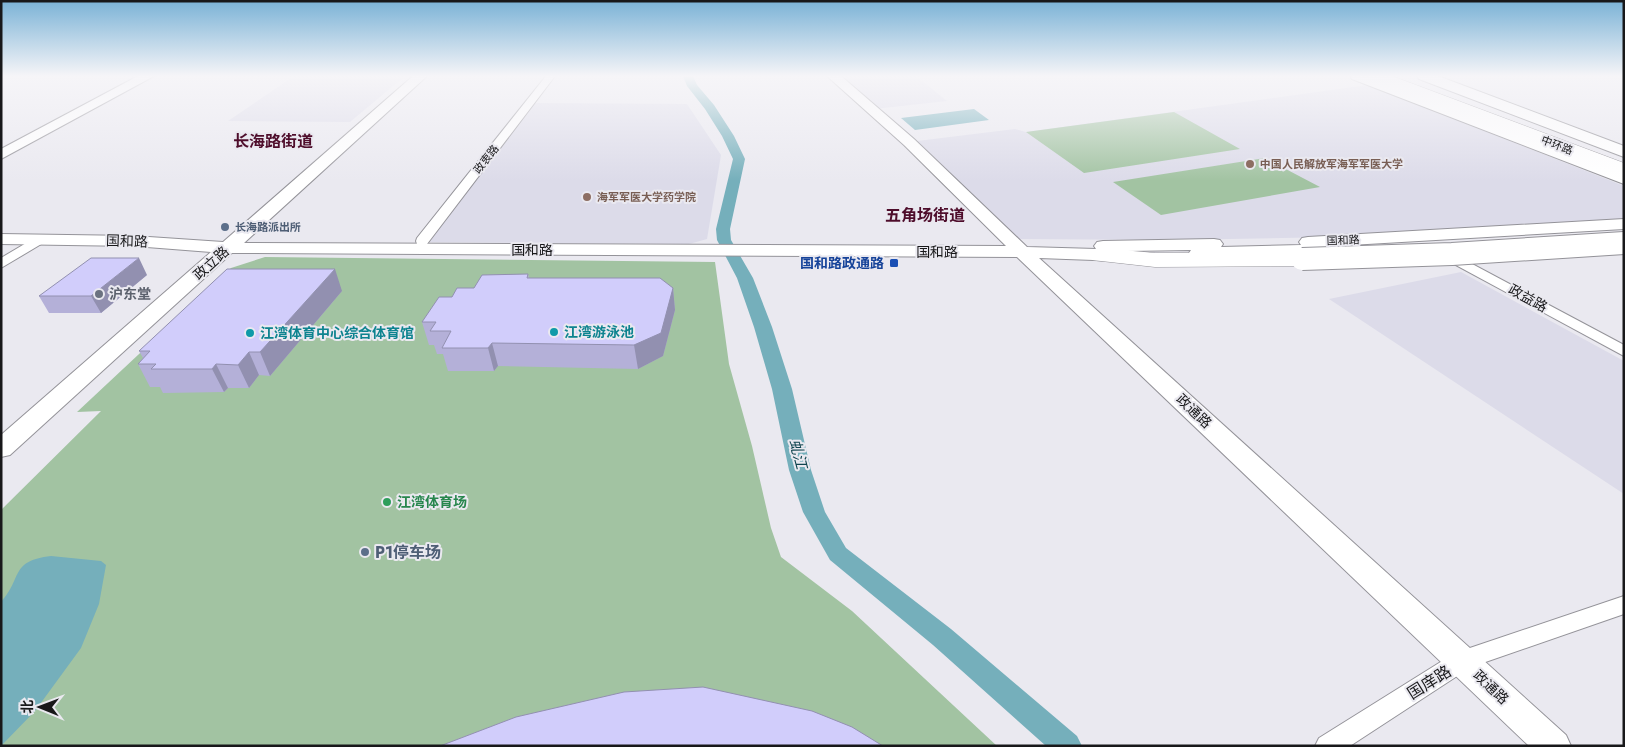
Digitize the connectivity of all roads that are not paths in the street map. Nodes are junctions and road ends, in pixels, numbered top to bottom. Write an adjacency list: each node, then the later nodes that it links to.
1 (83, 111): 10 (street)
2 (382, 111): 20 (street, 政立路)
3 (524, 111): 18 (street, 政衷路)
4 (874, 111): 21 (street, 政通路)
5 (1454, 111): 13 (main road)
6 (1467, 111): 12 (highway, 中环路)
7 (1494, 111): 11 (highway, 中环路)
8 (1516, 111): 9 (main road)
9 (1624, 152)
10 (1, 155)
11 (1624, 159)
12 (1624, 170)
13 (1624, 179)
14 (1624, 224): 22 (street, 国和路)
15 (1, 239): 17 (street, 国和路)
16 (1620, 239): 19 (street, 国和路); 24 (highway, bridge)
17 (38, 240): 20 (street, 国和路); 25 (street)
18 (422, 241)
19 (1431, 246): 23 (street, 国和路); 27 (street, 政益路)
20 (227, 248): 21 (street, 国和路); 28 (street, 政立路)
21 (1022, 252): 22 (street, 国和路); 26 (street, 政通路)
22 (1063, 252): 23 (street, 国和路)
23 (1100, 255): 24 (highway)
24 (1155, 260): 26 (street)
25 (1, 264)
26 (1127, 348): 30 (street, 政通路)
27 (1624, 351)
28 (1, 450)
29 (1624, 605): 30 (street, 国庠路)
30 (1463, 660): 31 (street, 国庠路); 32 (street, 政通路)
31 (1328, 746)
32 (1554, 746)

